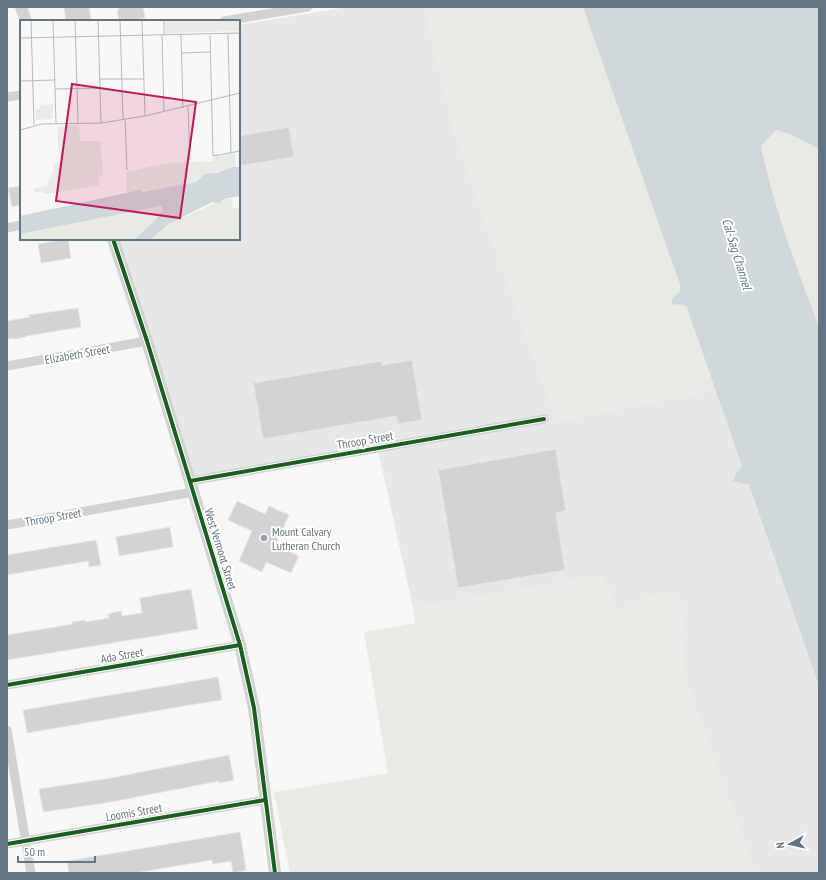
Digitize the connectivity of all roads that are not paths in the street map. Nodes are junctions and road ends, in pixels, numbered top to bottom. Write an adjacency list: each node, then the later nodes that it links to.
1 (21, 7): 3 (street)
2 (308, 7): 4 (street)
3 (26, 20)
4 (230, 20)
5 (20, 95): 6 (street)
6 (7, 98)
7 (20, 225): 8 (street)
8 (7, 228)
9 (113, 240): 10 (street, West Vermont Street)
10 (147, 341): 11 (street, Elizabeth Street); 13 (street, West Vermont Street)
11 (7, 366)
12 (544, 419): 13 (street, Throop Street)
13 (192, 487): 14 (street, Throop Street); 15 (street, West Vermont Street)
14 (7, 525)
15 (240, 645): 16 (street, Ada Street); 18 (street, West Vermont Street)
16 (7, 685)
17 (7, 730): 19 (street)
18 (265, 800): 19 (street, Loomis Street); 22 (street, West Vermont Street)
19 (26, 841): 20 (street, Loomis Street); 21 (street)
20 (7, 844)
21 (31, 873)
22 (275, 873)

